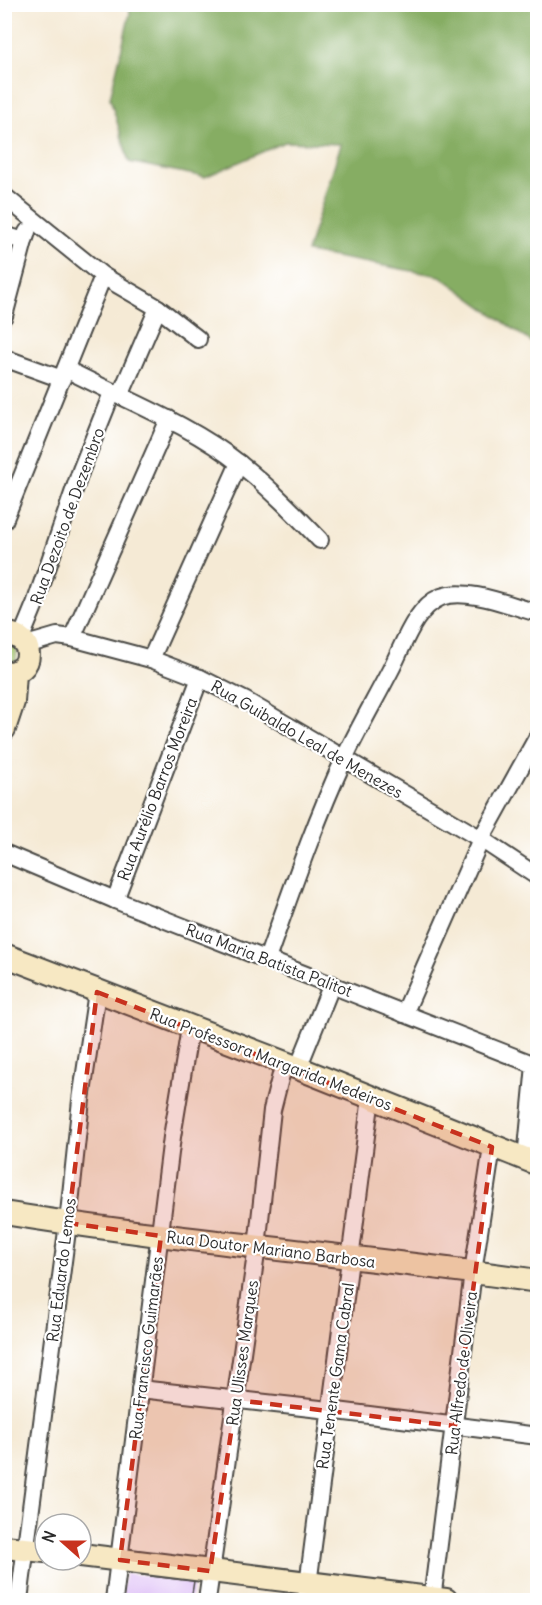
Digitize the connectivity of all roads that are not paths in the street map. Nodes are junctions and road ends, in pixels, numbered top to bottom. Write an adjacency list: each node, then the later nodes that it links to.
1 (4, 196): 2 (street)
2 (32, 218): 4 (street); 5 (street)
3 (4, 236): 4 (street)
4 (24, 241): 7 (street)
5 (103, 276): 6 (street); 10 (street)
6 (158, 308): 8 (street); 11 (street, Rua Dezoito de Dezembro)
7 (4, 316)
8 (198, 339)
9 (4, 358): 10 (street)
10 (64, 374): 11 (street); 14 (street)
11 (116, 394): 12 (street); 17 (street, Rua Dezoito de Dezembro)
12 (169, 419): 13 (street); 18 (street)
13 (239, 463): 15 (street); 19 (street)
14 (4, 521)
15 (320, 540)
16 (537, 614): 24 (street)
17 (13, 636): 18 (street, Rua Guibaldo Leal de Menezes); 20 (main road)
18 (72, 638): 19 (street, Rua Guibaldo Leal de Menezes)
19 (151, 659): 21 (street, Rua Guibaldo Leal de Menezes)
20 (10, 673): 22 (main road)
21 (200, 678): 24 (street, Rua Guibaldo Leal de Menezes); 28 (street, Rua Aurélio Barros Moreira)
22 (4, 729)
23 (537, 736): 25 (street)
24 (344, 759): 25 (street, Rua Guibaldo Leal de Menezes); 30 (street)
25 (481, 838): 27 (street, Rua Guibaldo Leal de Menezes); 33 (street)
26 (4, 853): 28 (street, Rua Maria Batista Palitot)
27 (537, 877)
28 (115, 900): 30 (street, Rua Maria Batista Palitot)
29 (5, 956): 32 (main road, Rua Professora Margarida Medeiros)
30 (267, 959): 31 (street, Rua Maria Batista Palitot)
31 (332, 984): 33 (street, Rua Maria Batista Palitot); 36 (street, Rua Ulisses Marques)
32 (97, 992): 34 (main road, Rua Professora Margarida Medeiros); 41 (street, Rua Eduardo Lemos)
33 (404, 1014): 35 (street, Rua Maria Batista Palitot)
34 (190, 1028): 36 (main road, Rua Professora Margarida Medeiros); 42 (street, Rua Francisco Guimarães)
35 (536, 1062): 39 (street)
36 (291, 1066): 37 (main road, Rua Professora Margarida Medeiros); 43 (street, Rua Ulisses Marques)
37 (371, 1097): 38 (main road, Rua Professora Margarida Medeiros); 44 (street, Rua Tenente Gama Cabral)
38 (492, 1147): 39 (main road, Rua Professora Margarida Medeiros); 45 (street, Rua Alfredo de Oliveira)
39 (532, 1162)
40 (4, 1213): 41 (main road, Rua Doutor Mariano Barbosa)
41 (68, 1223): 42 (main road, Rua Doutor Mariano Barbosa); 52 (street, Rua Eduardo Lemos)
42 (161, 1236): 43 (main road, Rua Doutor Mariano Barbosa); 47 (street, Rua Francisco Guimarães)
43 (257, 1247): 44 (main road, Rua Doutor Mariano Barbosa); 48 (street, Rua Ulisses Marques)
44 (351, 1259): 45 (main road, Rua Doutor Mariano Barbosa); 49 (street, Rua Tenente Gama Cabral)
45 (473, 1272): 46 (main road, Rua Doutor Mariano Barbosa); 50 (street, Rua Alfredo de Oliveira)
46 (537, 1281)
47 (140, 1389): 48 (street); 54 (street, Rua Francisco Guimarães)
48 (236, 1400): 49 (street); 55 (street, Rua Ulisses Marques)
49 (329, 1410): 50 (street); 56 (street, Rua Tenente Gama Cabral)
50 (455, 1426): 51 (street); 60 (street, Rua Alfredo de Oliveira)
51 (537, 1436)
52 (25, 1549): 57 (street, Rua Eduardo Lemos)
53 (93, 1557): 54 (main road)
54 (120, 1560): 55 (main road); 58 (street, Rua Francisco Guimarães)
55 (210, 1571): 56 (main road); 59 (street, Rua Ulisses Marques)
56 (307, 1592): 60 (main road)
57 (19, 1600)
58 (114, 1600)
59 (207, 1600)
60 (437, 1600)

